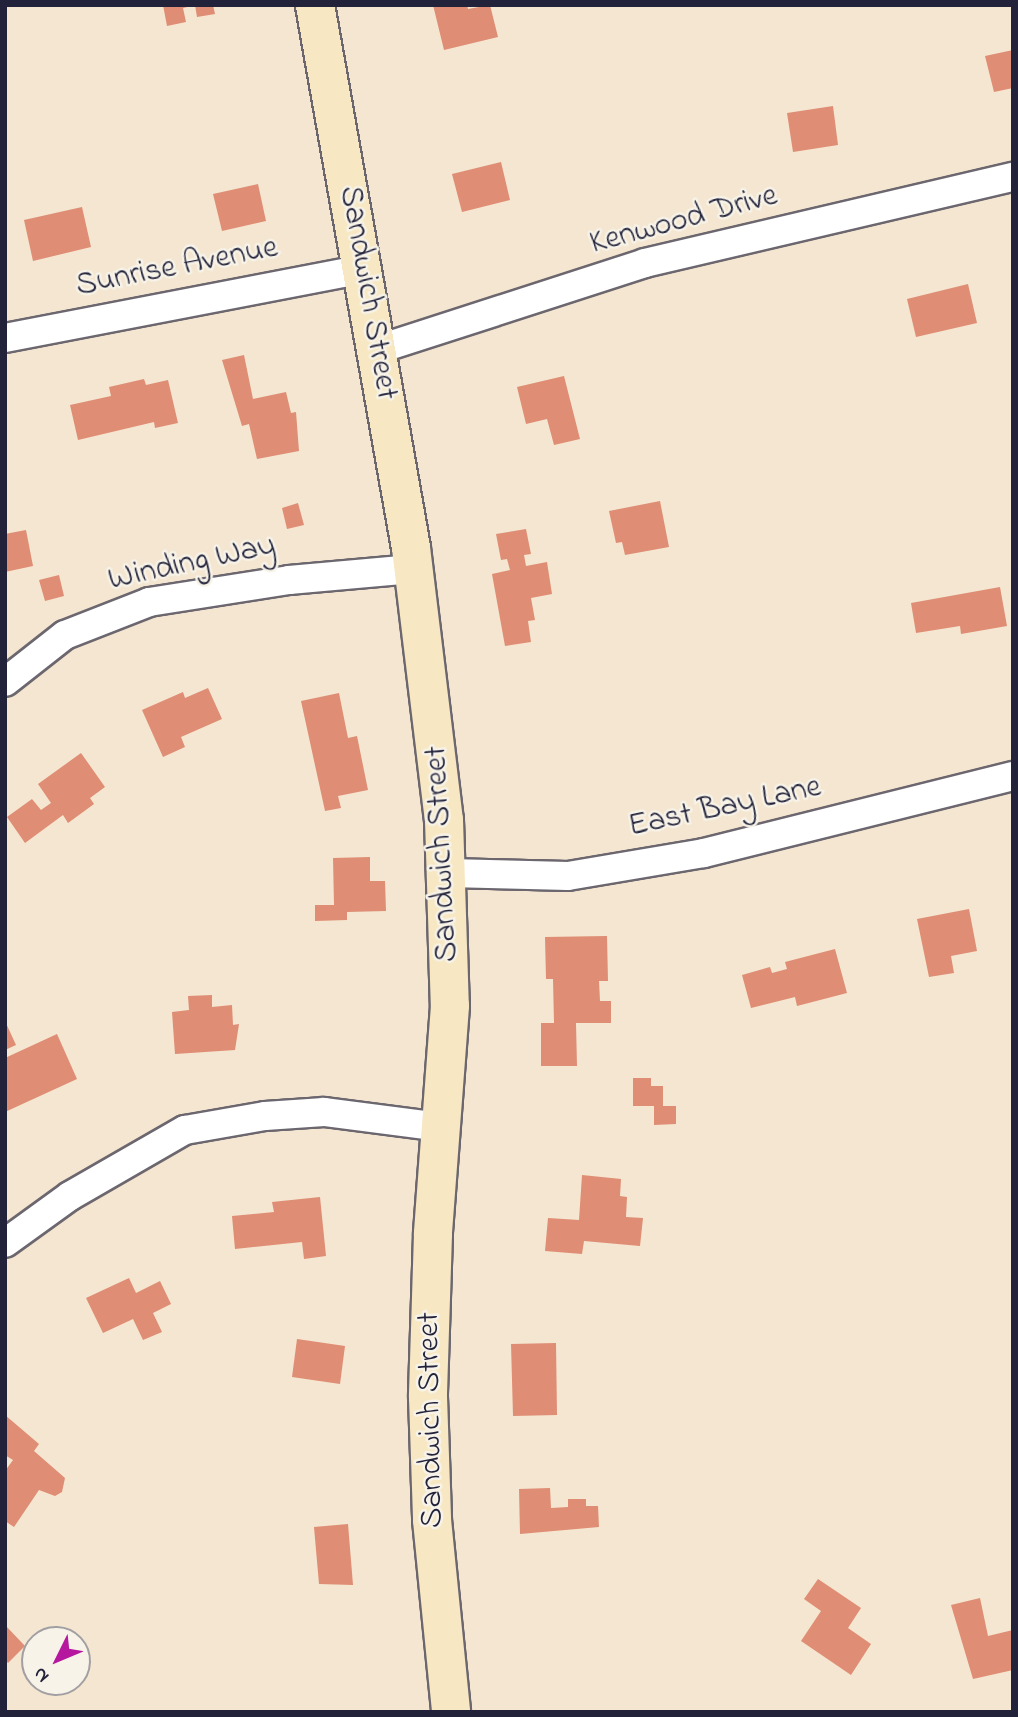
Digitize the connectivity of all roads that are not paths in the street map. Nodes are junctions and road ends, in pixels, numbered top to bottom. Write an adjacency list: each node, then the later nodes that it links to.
1 (315, 5): 3 (street, Sandwich Street)
2 (1013, 177): 5 (street, Kenwood Drive)
3 (362, 269): 4 (street, Sunrise Avenue); 5 (street, Sandwich Street)
4 (5, 338)
5 (376, 350): 6 (street, Sandwich Street)
6 (413, 569): 7 (street, Winding Way); 9 (street, Sandwich Street)
7 (5, 682)
8 (1013, 776): 9 (street, East Bay Lane)
9 (449, 873): 10 (street, Sandwich Street)
10 (441, 1127): 11 (street); 12 (street, Sandwich Street)
11 (5, 1244)
12 (451, 1712)

